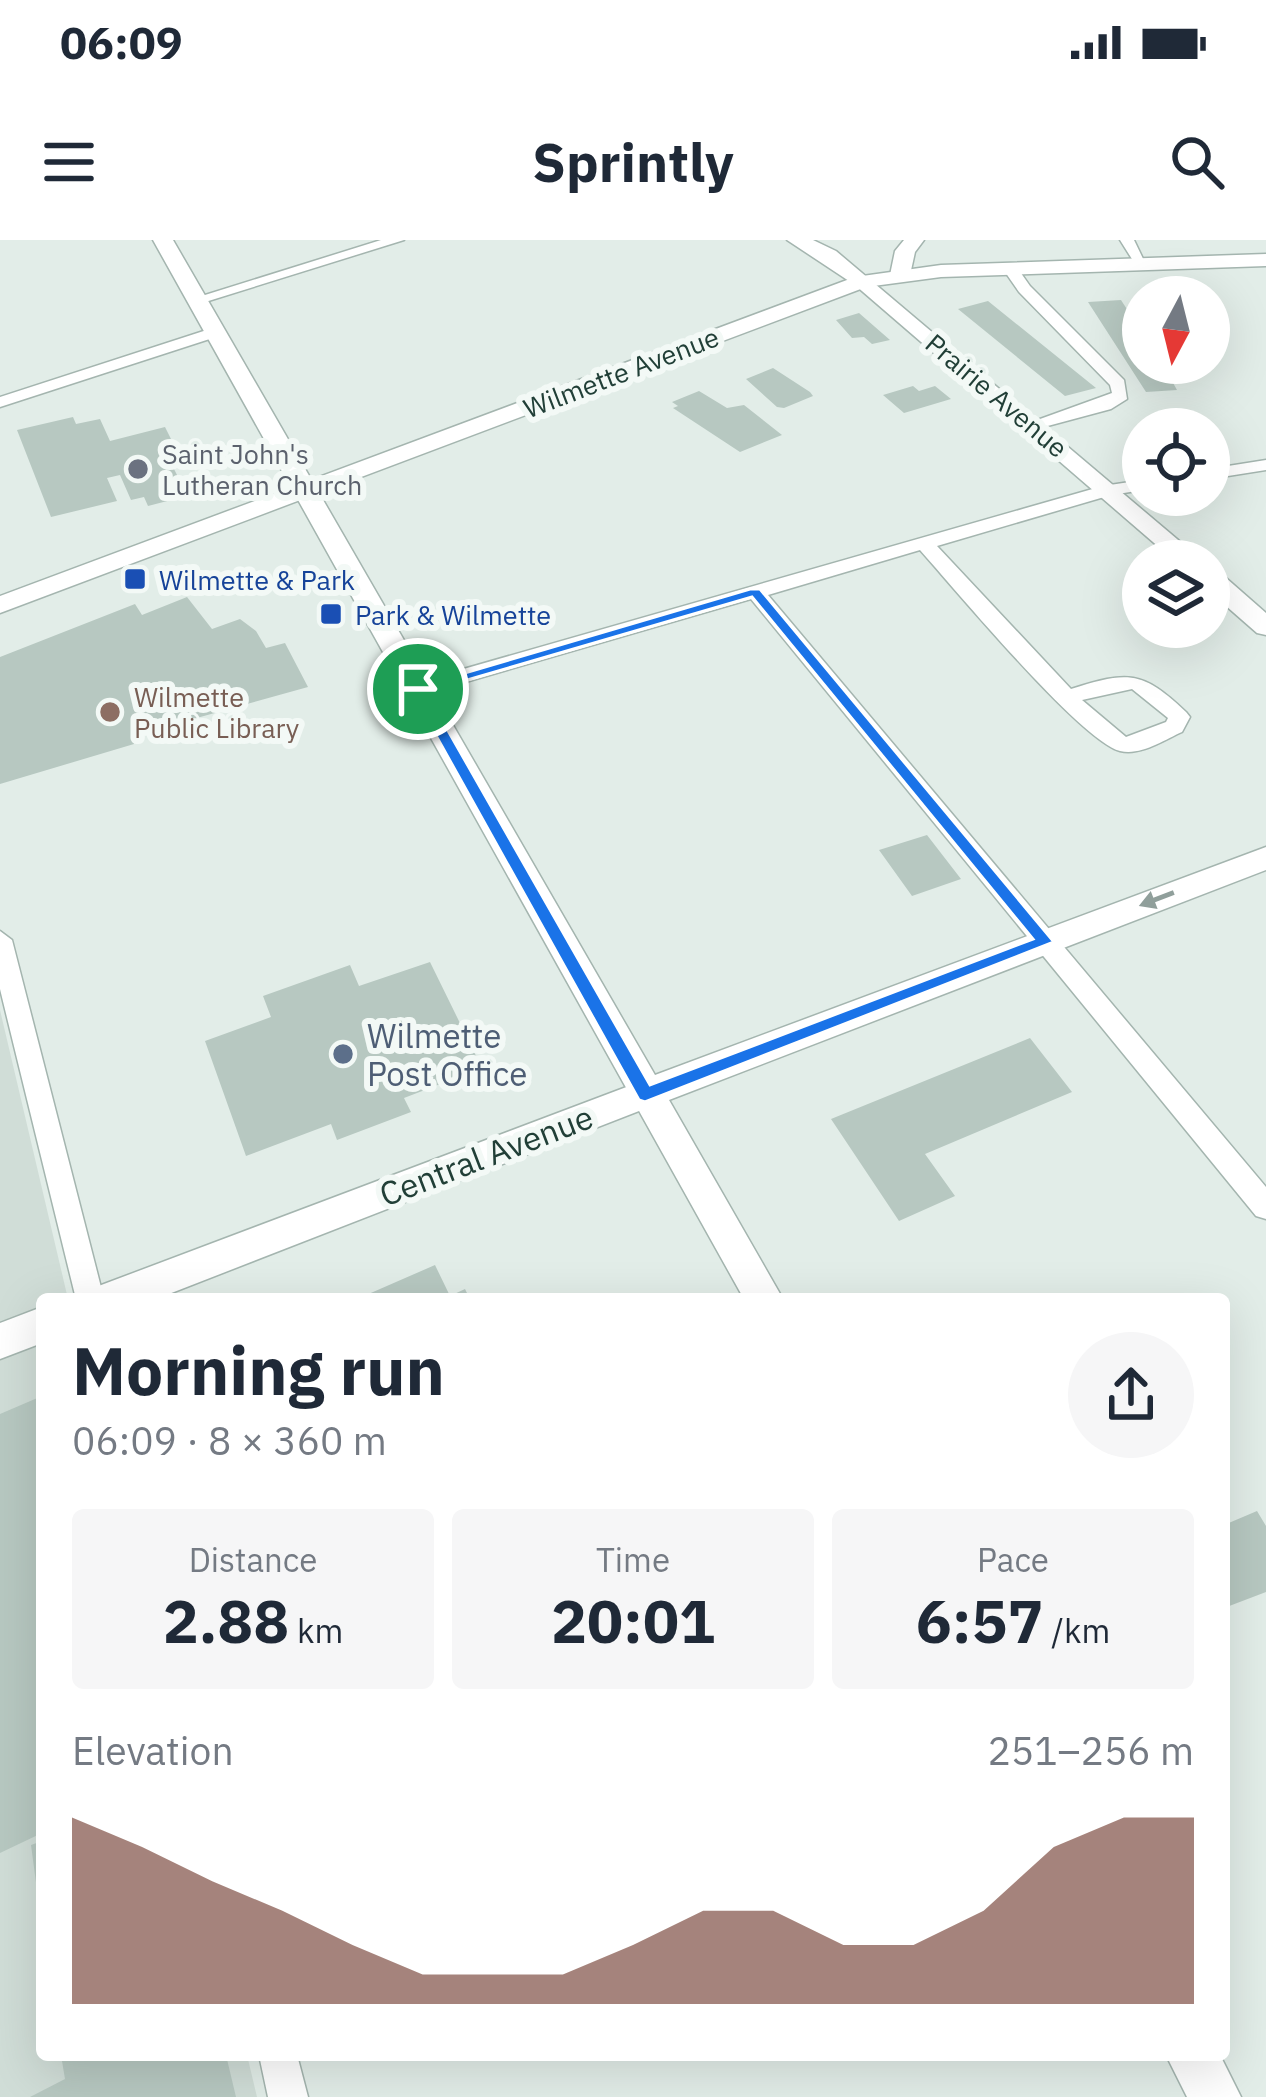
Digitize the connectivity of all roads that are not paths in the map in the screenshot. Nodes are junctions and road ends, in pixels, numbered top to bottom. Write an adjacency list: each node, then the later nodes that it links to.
1 (163, 240): 11 (street)
2 (397, 240): 11 (lane)
3 (797, 240): 10 (street, Prairie Avenue)
4 (914, 240): 9 (street)
5 (1127, 240): 7 (lane)
6 (1266, 260): 7 (street, Wilmette Avenue)
7 (1142, 264): 8 (street, Wilmette Avenue)
8 (1011, 269): 9 (street, Wilmette Avenue); 14 (lane)
9 (900, 275): 10 (street, Wilmette Avenue)
10 (862, 280): 14 (street, Prairie Avenue); 19 (street, Wilmette Avenue)
11 (196, 300): 12 (street)
12 (215, 332): 13 (lane); 19 (street)
13 (0, 402)
14 (1035, 427): 18 (street, Prairie Avenue)
15 (1266, 466): 16 (lane)
16 (1230, 471)
17 (1122, 488): 18 (lane)
18 (1109, 490): 20 (street, Prairie Avenue); 21 (lane)
19 (307, 491): 24 (street, Wilmette Avenue); 26 (street)
20 (1166, 540)
21 (924, 543): 22 (lane); 27 (lane)
22 (755, 592): 26 (lane); 30 (lane)
23 (1230, 595): 25 (street)
24 (0, 605)
25 (1266, 627)
26 (418, 689): 32 (street)
27 (1070, 697): 27 (lane)
28 (1266, 858): 30 (street, Central Avenue, one-way to 30)
29 (0, 940): 31 (lane)
30 (1046, 942): 32 (street, Central Avenue); 33 (lane)
31 (12, 1042): 34 (lane)
32 (645, 1094): 35 (street, Central Avenue); 36 (street)
33 (1266, 1207)
34 (87, 1293)
35 (126, 1293)
36 (761, 1293)
37 (36, 1327): 38 (street)
38 (0, 1341)
39 (279, 2061): 41 (lane)
40 (1195, 2061): 42 (street)
41 (288, 2097)
42 (1215, 2097)

